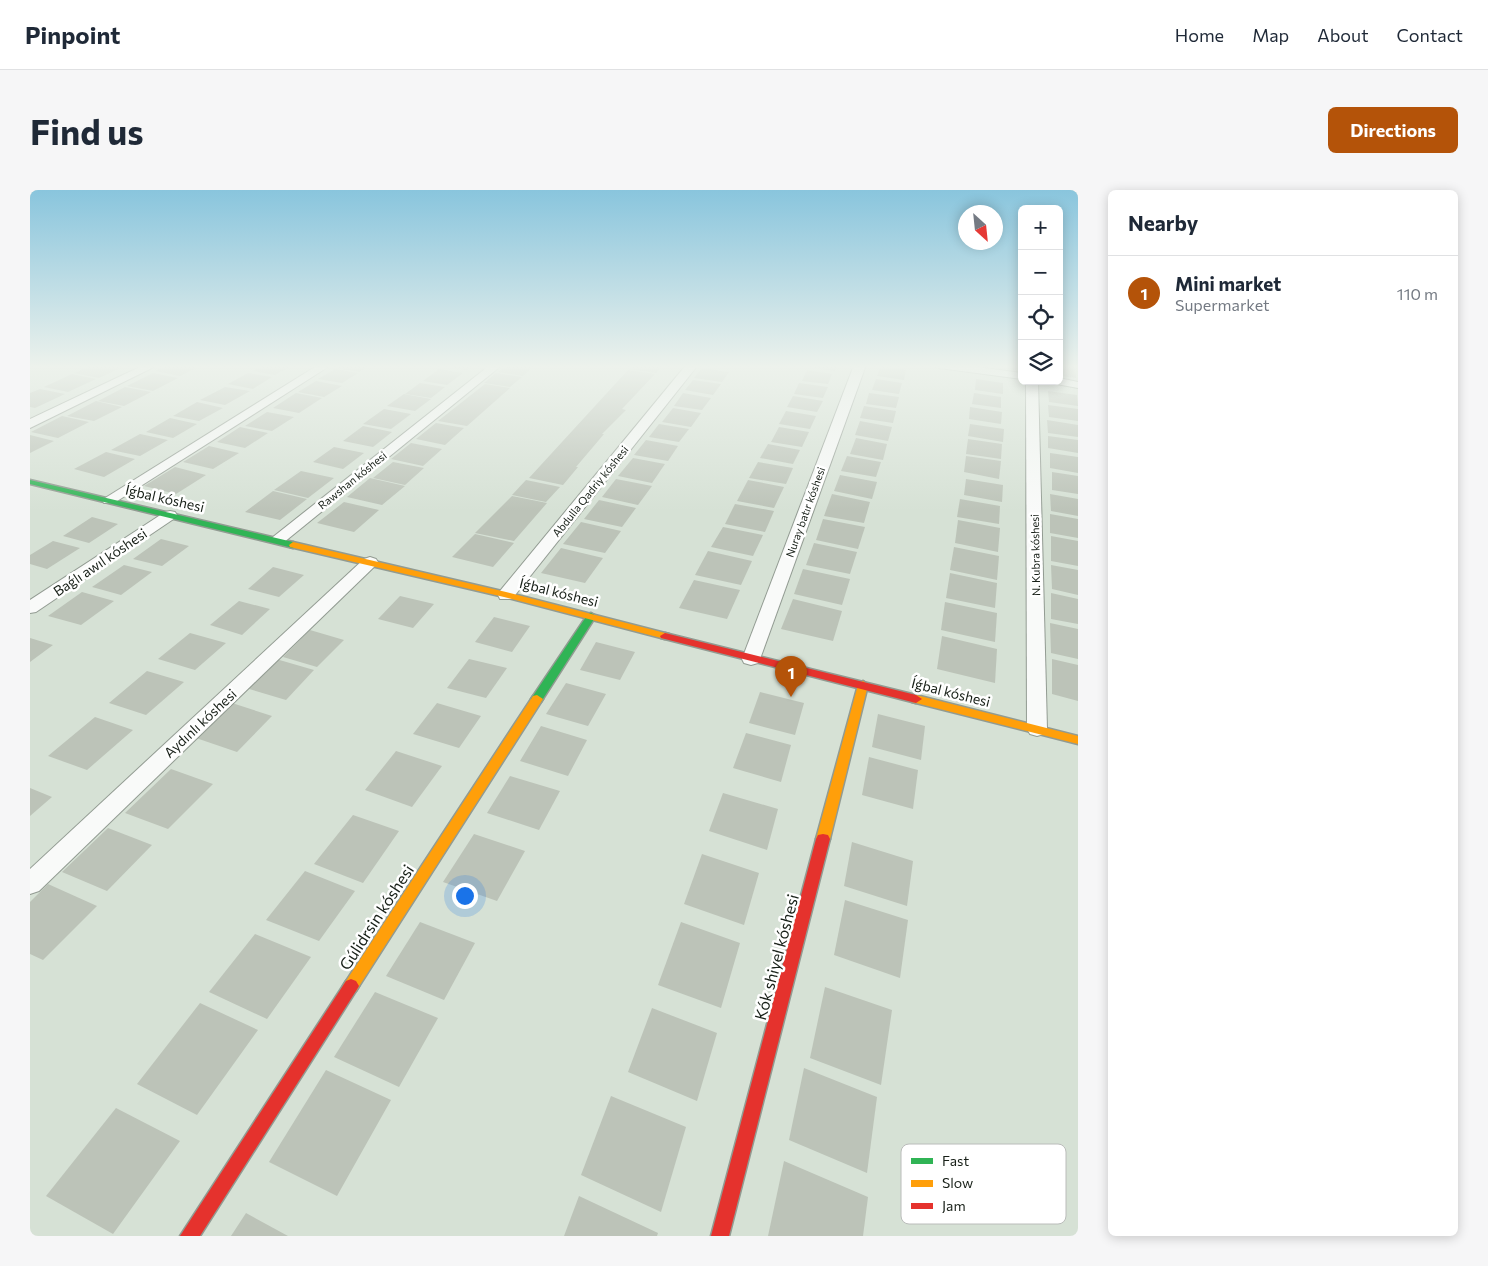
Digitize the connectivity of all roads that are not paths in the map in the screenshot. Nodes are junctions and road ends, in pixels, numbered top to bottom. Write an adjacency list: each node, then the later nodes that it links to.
1 (51, 414): 7 (street)
2 (247, 414): 9 (street)
3 (435, 414): 11 (street, Rawshan kóshesi)
4 (652, 414): 13 (street, Abdulla Qadriy kóshesi)
5 (842, 414): 16 (street, Nuray batır kóshesi)
6 (1032, 414): 18 (street, N. Kubra kóshesi)
7 (30, 424)
8 (30, 482): 9 (street, Íǵbal kóshesi)
9 (109, 500): 10 (street, Íǵbal kóshesi)
10 (170, 515): 11 (street, Íǵbal kóshesi); 14 (street, Baǵlı awıl kóshesi)
11 (278, 540): 12 (street, Íǵbal kóshesi)
12 (370, 562): 13 (street, Íǵbal kóshesi); 20 (street, Aydınlı kóshesi)
13 (506, 594): 15 (street, Íǵbal kóshesi)
14 (30, 608)
15 (591, 616): 16 (street, Íǵbal kóshesi); 21 (street, Gúlidrsin kóshesi)
16 (751, 659): 17 (street, Íǵbal kóshesi)
17 (863, 685): 18 (street, Íǵbal kóshesi); 22 (street, Kók shiyel kóshesi)
18 (1037, 729): 19 (street, Íǵbal kóshesi)
19 (1078, 740)
20 (30, 884)
21 (189, 1236)
22 (720, 1236)

